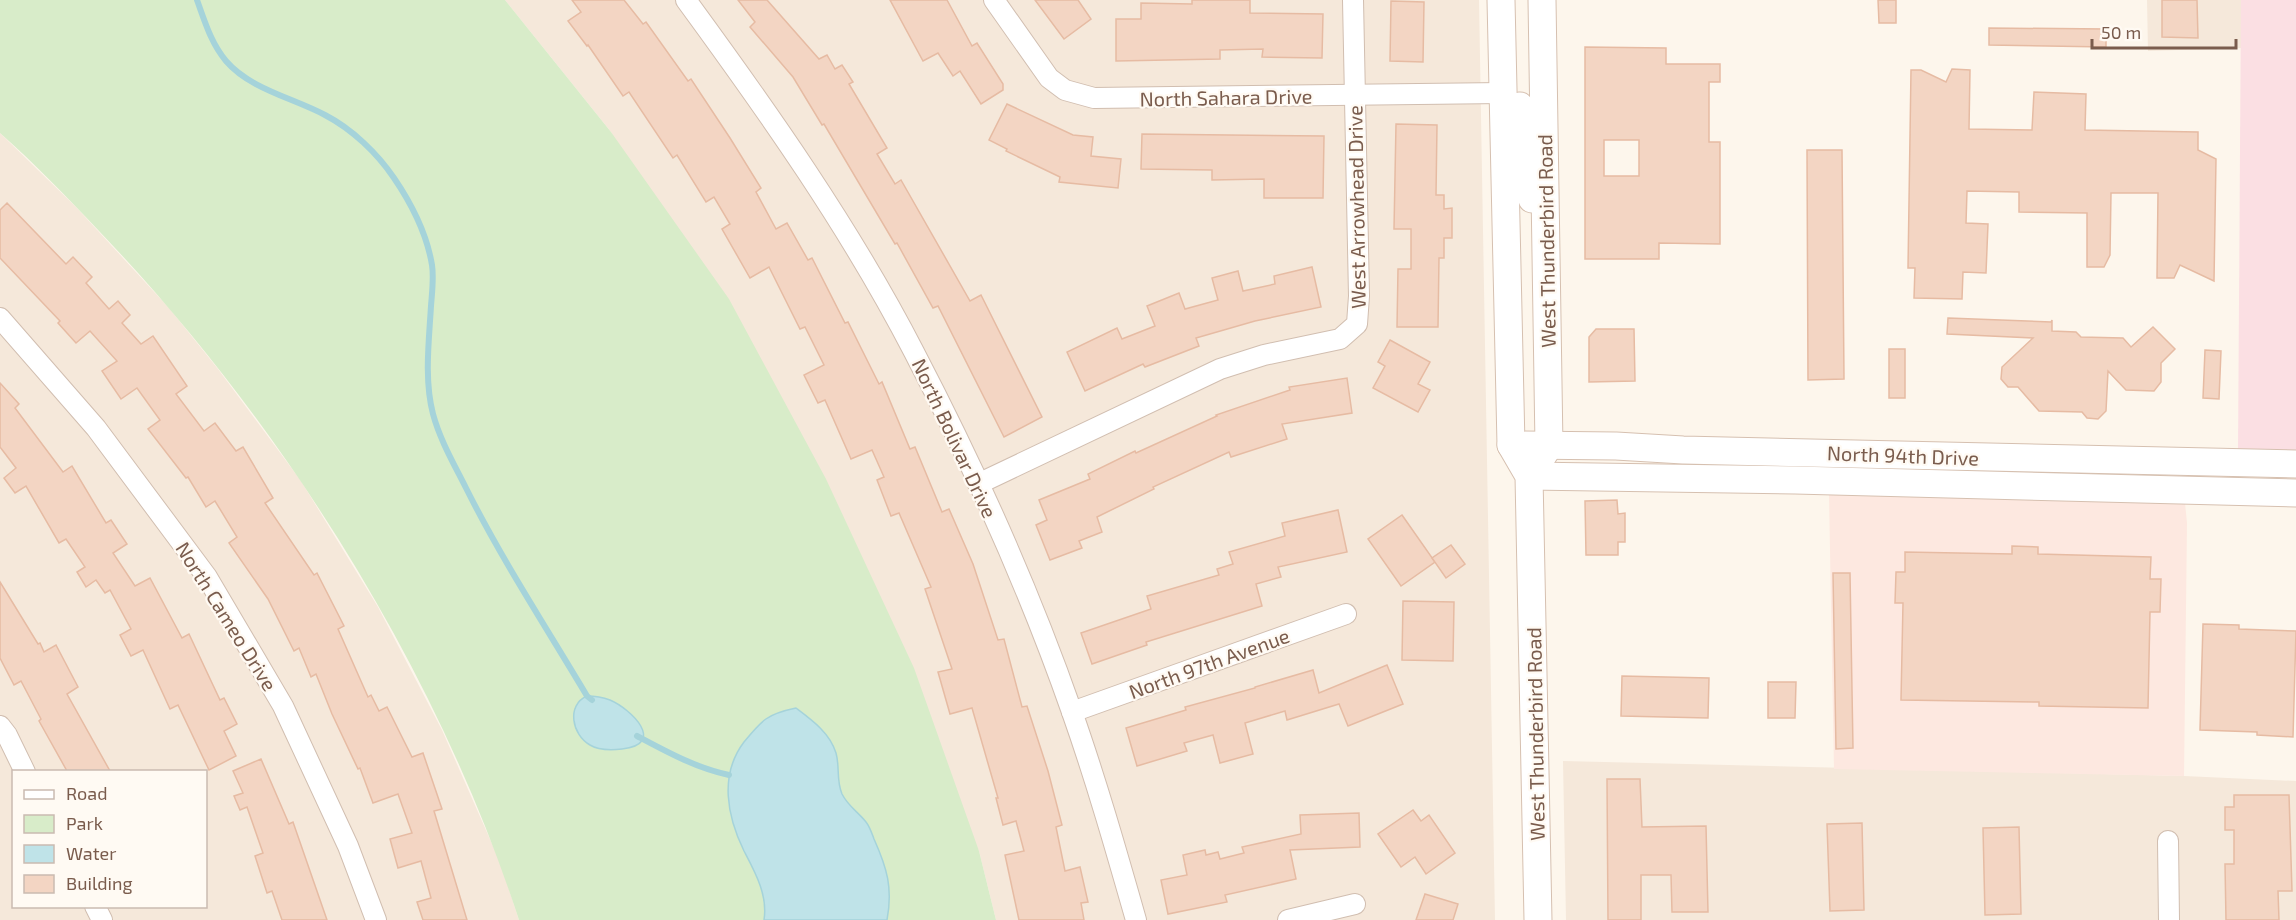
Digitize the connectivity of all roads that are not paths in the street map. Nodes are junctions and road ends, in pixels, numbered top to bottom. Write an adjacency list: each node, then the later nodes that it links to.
1 (686, 0): 19 (street, North Bolivar Drive)
2 (994, 0): 7 (street, North Sahara Drive)
3 (1353, 0): 7 (street, West Arrowhead Drive)
4 (1501, 0): 6 (street, West Thunderbird Road)
5 (1542, 0): 8 (street, West Thunderbird Road)
6 (1503, 93): 7 (street, North Sahara Drive); 8 (street); 10 (street, West Thunderbird Road)
7 (1354, 95): 19 (street, West Arrowhead Drive)
8 (1545, 234): 11 (street, West Thunderbird Road)
9 (0, 318): 28 (street, North Cameo Drive)
10 (1511, 445): 11 (street, North 94th Drive); 16 (street, West Thunderbird Road)
11 (1549, 446): 12 (street, North 94th Drive); 16 (street)
12 (1683, 450): 13 (street, North 94th Drive); 17 (street)
13 (1796, 452): 14 (street, North 94th Drive); 18 (street)
14 (2188, 461): 15 (street, North 94th Drive); 20 (street)
15 (2296, 464)
16 (1529, 476): 17 (street, North 94th Drive); 31 (street, West Thunderbird Road)
17 (1682, 478): 18 (street, North 94th Drive)
18 (1795, 480): 20 (street, North 94th Drive)
19 (978, 484): 23 (street, North Bolivar Drive)
20 (2189, 492): 21 (street, North 94th Drive)
21 (2296, 494)
22 (1346, 614): 23 (street, North 97th Avenue)
23 (1072, 712): 29 (street, North Bolivar Drive)
24 (0, 726): 25 (street)
25 (26, 770)
26 (2168, 841): 32 (street)
27 (1355, 904): 30 (street)
28 (376, 920)
29 (1136, 920)
30 (1288, 920)
31 (1538, 920)
32 (2169, 920)

